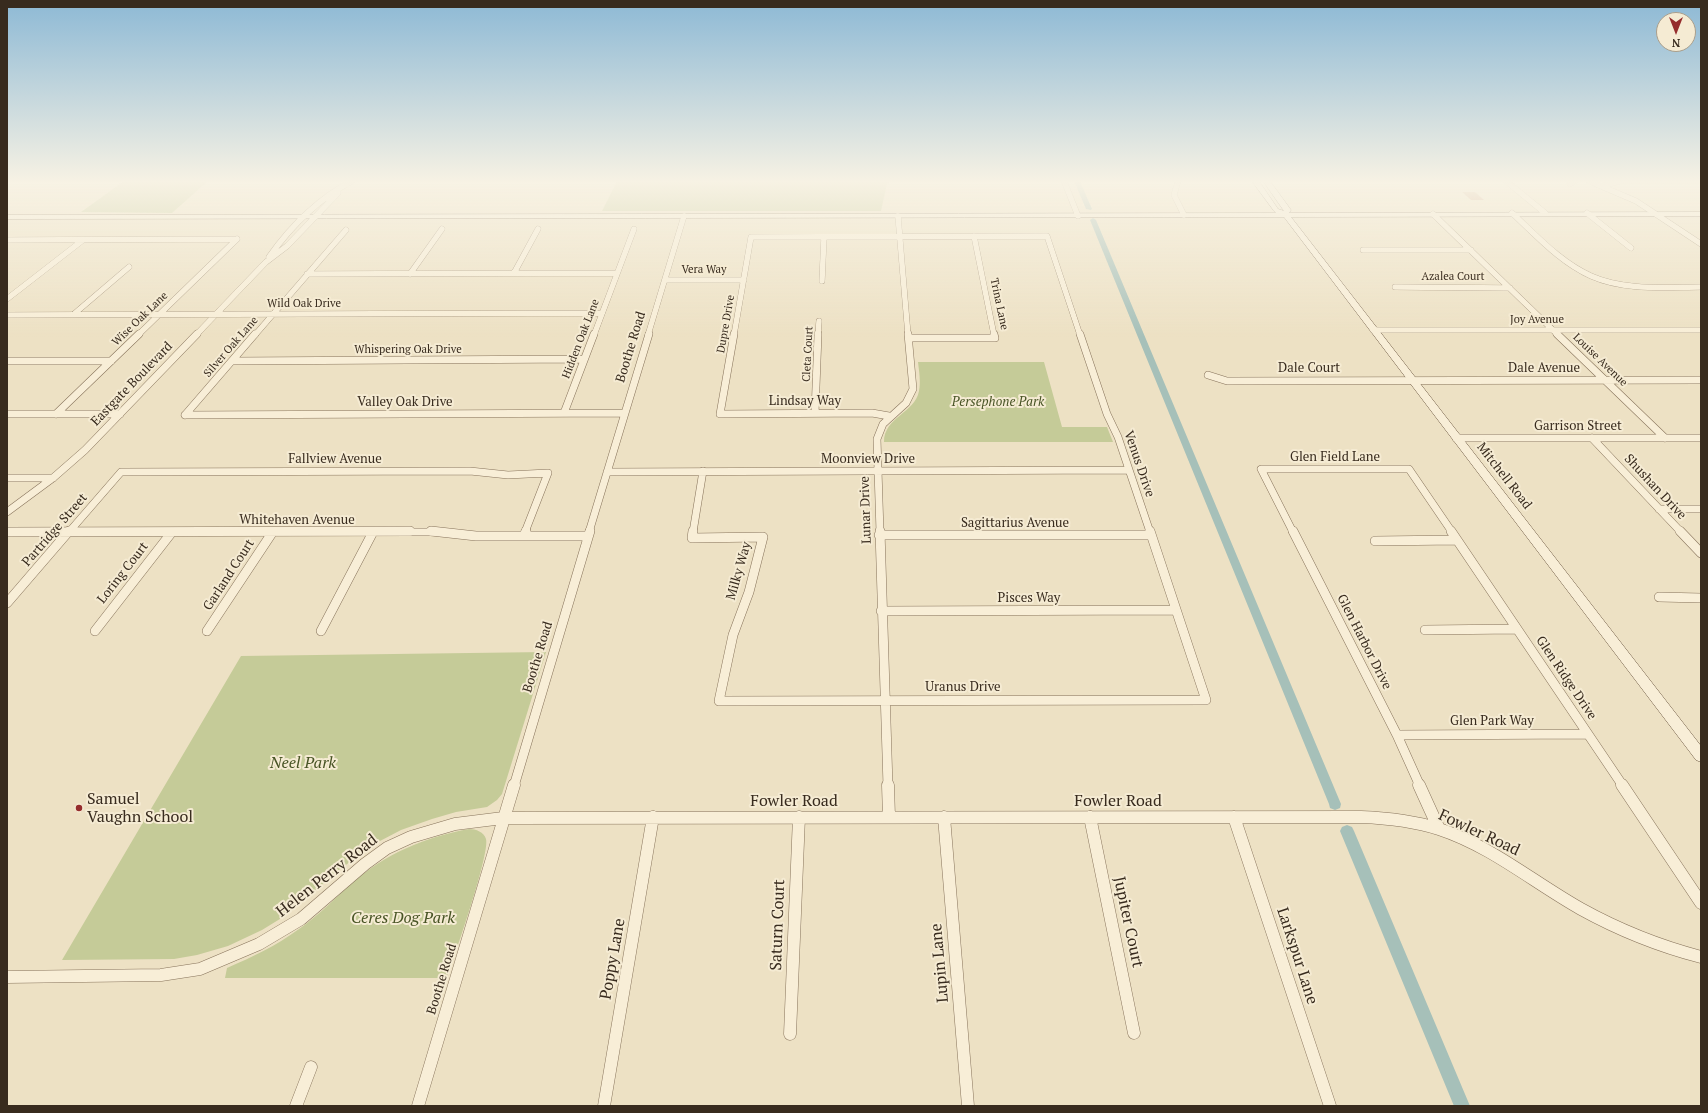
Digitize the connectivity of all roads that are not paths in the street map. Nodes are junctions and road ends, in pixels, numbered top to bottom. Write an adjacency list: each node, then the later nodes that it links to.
1 (289, 233): 23 (street, Eastgate Boulevard)
2 (299, 233): 23 (street, Eastgate Boulevard)
3 (343, 233): 27 (street, Silver Oak Lane)
4 (439, 233): 28 (street)
5 (536, 233): 25 (street)
6 (632, 233): 26 (street, Hidden Oak Lane)
7 (679, 233): 29 (street, Boothe Road)
8 (900, 233): 16 (street, Lunar Drive)
9 (1299, 233): 43 (main road, Mitchell Road)
10 (1453, 233): 22 (street, Louise Avenue)
11 (1534, 233): 33 (street)
12 (1612, 233): 20 (street)
13 (1685, 233): 19 (street)
14 (974, 236): 16 (street); 46 (street, Trina Lane); 70 (street, Venus Drive)
15 (824, 237): 16 (street); 30 (street, Dupre Drive); 31 (street)
16 (900, 237): 46 (street, Lunar Drive)
17 (7, 240): 18 (street)
18 (83, 240): 35 (street); 38 (street, Wise Oak Lane)
19 (1701, 244)
20 (1631, 248)
21 (1363, 250): 22 (street)
22 (1471, 250): 34 (street, Louise Avenue)
23 (266, 262): 39 (street, Eastgate Boulevard)
24 (129, 266): 37 (street)
25 (514, 273): 26 (street); 28 (street)
26 (617, 273): 36 (street, Hidden Oak Lane)
27 (307, 274): 28 (street); 40 (street, Silver Oak Lane)
28 (410, 274)
29 (665, 280): 30 (street, Vera Way); 56 (street, Boothe Road)
30 (744, 280): 61 (street, Dupre Drive)
31 (822, 281)
32 (1395, 287): 34 (street, Azalea Court)
33 (1701, 287)
34 (1510, 288): 44 (street, Louise Avenue)
35 (7, 299)
36 (602, 313): 40 (street, Wild Oak Drive); 47 (street, Hidden Oak Lane)
37 (74, 314): 38 (street, Wild Oak Drive); 41 (street, Wild Oak Drive)
38 (159, 314): 39 (street, Wild Oak Drive); 49 (street, Wise Oak Lane)
39 (215, 314): 40 (street, Wild Oak Drive); 60 (street, Eastgate Boulevard)
40 (273, 314): 50 (street, Silver Oak Lane)
41 (7, 315)
42 (819, 321): 57 (street, Cleta Court)
43 (1373, 330): 44 (street, Joy Avenue); 52 (main road, Mitchell Road)
44 (1554, 330): 45 (street, Joy Avenue); 53 (street, Louise Avenue)
45 (1701, 330)
46 (909, 338): 63 (street, Lunar Drive)
47 (584, 360): 50 (street, Whispering Oak Drive); 55 (street, Hidden Oak Lane)
48 (7, 361): 49 (street)
49 (111, 361): 59 (street, Wise Oak Lane)
50 (232, 362): 62 (street, Silver Oak Lane)
51 (1208, 375): 52 (street, Dale Court)
52 (1412, 380): 53 (street, Dale Avenue); 64 (main road, Mitchell Road)
53 (1605, 380): 54 (street, Dale Avenue); 66 (street, Louise Avenue)
54 (1701, 380)
55 (564, 413): 56 (street, Valley Oak Drive); 62 (street, Valley Oak Drive)
56 (624, 413): 74 (street, Boothe Road)
57 (815, 413): 61 (street, Lindsay Way); 63 (street, Lindsay Way)
58 (7, 414): 59 (street)
59 (56, 414): 60 (street)
60 (120, 414): 76 (street, Eastgate Boulevard)
61 (720, 414)
62 (185, 415)
63 (889, 416): 72 (street, Lunar Drive)
64 (1456, 438): 65 (street, Garrison Street); 107 (main road, Mitchell Road)
65 (1592, 438): 66 (street, Garrison Street); 77 (street, Shushan Drive)
66 (1666, 438): 67 (street, Garrison Street)
67 (1701, 438)
68 (1261, 469): 69 (street, Glen Field Lane); 106 (street, Glen Harbor Drive)
69 (1409, 469): 89 (street, Glen Ridge Drive)
70 (1128, 470): 72 (street, Moonview Drive); 86 (street, Venus Drive)
71 (703, 471): 72 (street, Moonview Drive); 74 (street, Moonview Drive); 104 (street, Milky Way)
72 (877, 471): 85 (street, Lunar Drive)
73 (121, 472): 81 (street, Partridge Street); 87 (street, Fallview Avenue)
74 (607, 472): 88 (street, Boothe Road)
75 (7, 478): 76 (street)
76 (53, 478): 79 (street, Eastgate Boulevard)
77 (1659, 509): 78 (street); 91 (street, Shushan Drive)
78 (1701, 509)
79 (7, 512)
80 (7, 532): 81 (street, Whitehaven Avenue)
81 (69, 532): 82 (street, Whitehaven Avenue); 94 (street, Partridge Street)
82 (172, 532): 83 (street, Whitehaven Avenue); 99 (street, Loring Court)
83 (272, 532): 84 (street, Whitehaven Avenue); 100 (street, Garland Court)
84 (373, 532): 87 (street, Whitehaven Avenue); 101 (street)
85 (879, 535): 86 (street, Sagittarius Avenue); 96 (street, Lunar Drive)
86 (1151, 535): 95 (street, Venus Drive)
87 (524, 536): 88 (street, Whitehaven Avenue)
88 (587, 536): 114 (street, Boothe Road)
89 (1457, 540): 90 (street); 97 (street, Glen Ridge Drive)
90 (1375, 541)
91 (1701, 553)
92 (1659, 598): 93 (street)
93 (1701, 598)
94 (7, 603)
95 (1176, 610): 96 (street, Pisces Way); 103 (street, Venus Drive)
96 (881, 611): 102 (street, Lunar Drive)
97 (1517, 629): 98 (street); 105 (street, Glen Ridge Drive)
98 (1425, 630)
99 (95, 631)
100 (207, 631)
101 (321, 631)
102 (884, 700): 103 (street, Uranus Drive); 104 (street, Uranus Drive); 110 (street, Lunar Drive)
103 (1206, 700)
104 (719, 701)
105 (1588, 734): 106 (street, Glen Park Way); 116 (street, Glen Ridge Drive)
106 (1397, 735): 115 (street, Glen Harbor Drive)
107 (1701, 756)
108 (653, 817): 109 (street, Fowler Road); 114 (street, Fowler Road); 124 (street, Poppy Lane)
109 (799, 817): 110 (street, Fowler Road); 120 (street, Saturn Court)
110 (889, 817): 111 (street, Fowler Road)
111 (944, 817): 112 (street, Fowler Road); 125 (street, Lupin Lane)
112 (1090, 817): 113 (street, Fowler Road); 119 (street, Jupiter Court)
113 (1234, 817): 115 (street, Fowler Road); 126 (street, Larkspur Lane)
114 (503, 818): 118 (street, Helen Perry Road); 123 (street, Boothe Road)
115 (1439, 829): 117 (street, Fowler Road)
116 (1701, 903)
117 (1701, 957)
118 (7, 977)
119 (1134, 1033)
120 (790, 1034)
121 (311, 1067): 122 (street)
122 (296, 1106)
123 (418, 1106)
124 (604, 1106)
125 (968, 1106)
126 (1330, 1106)

